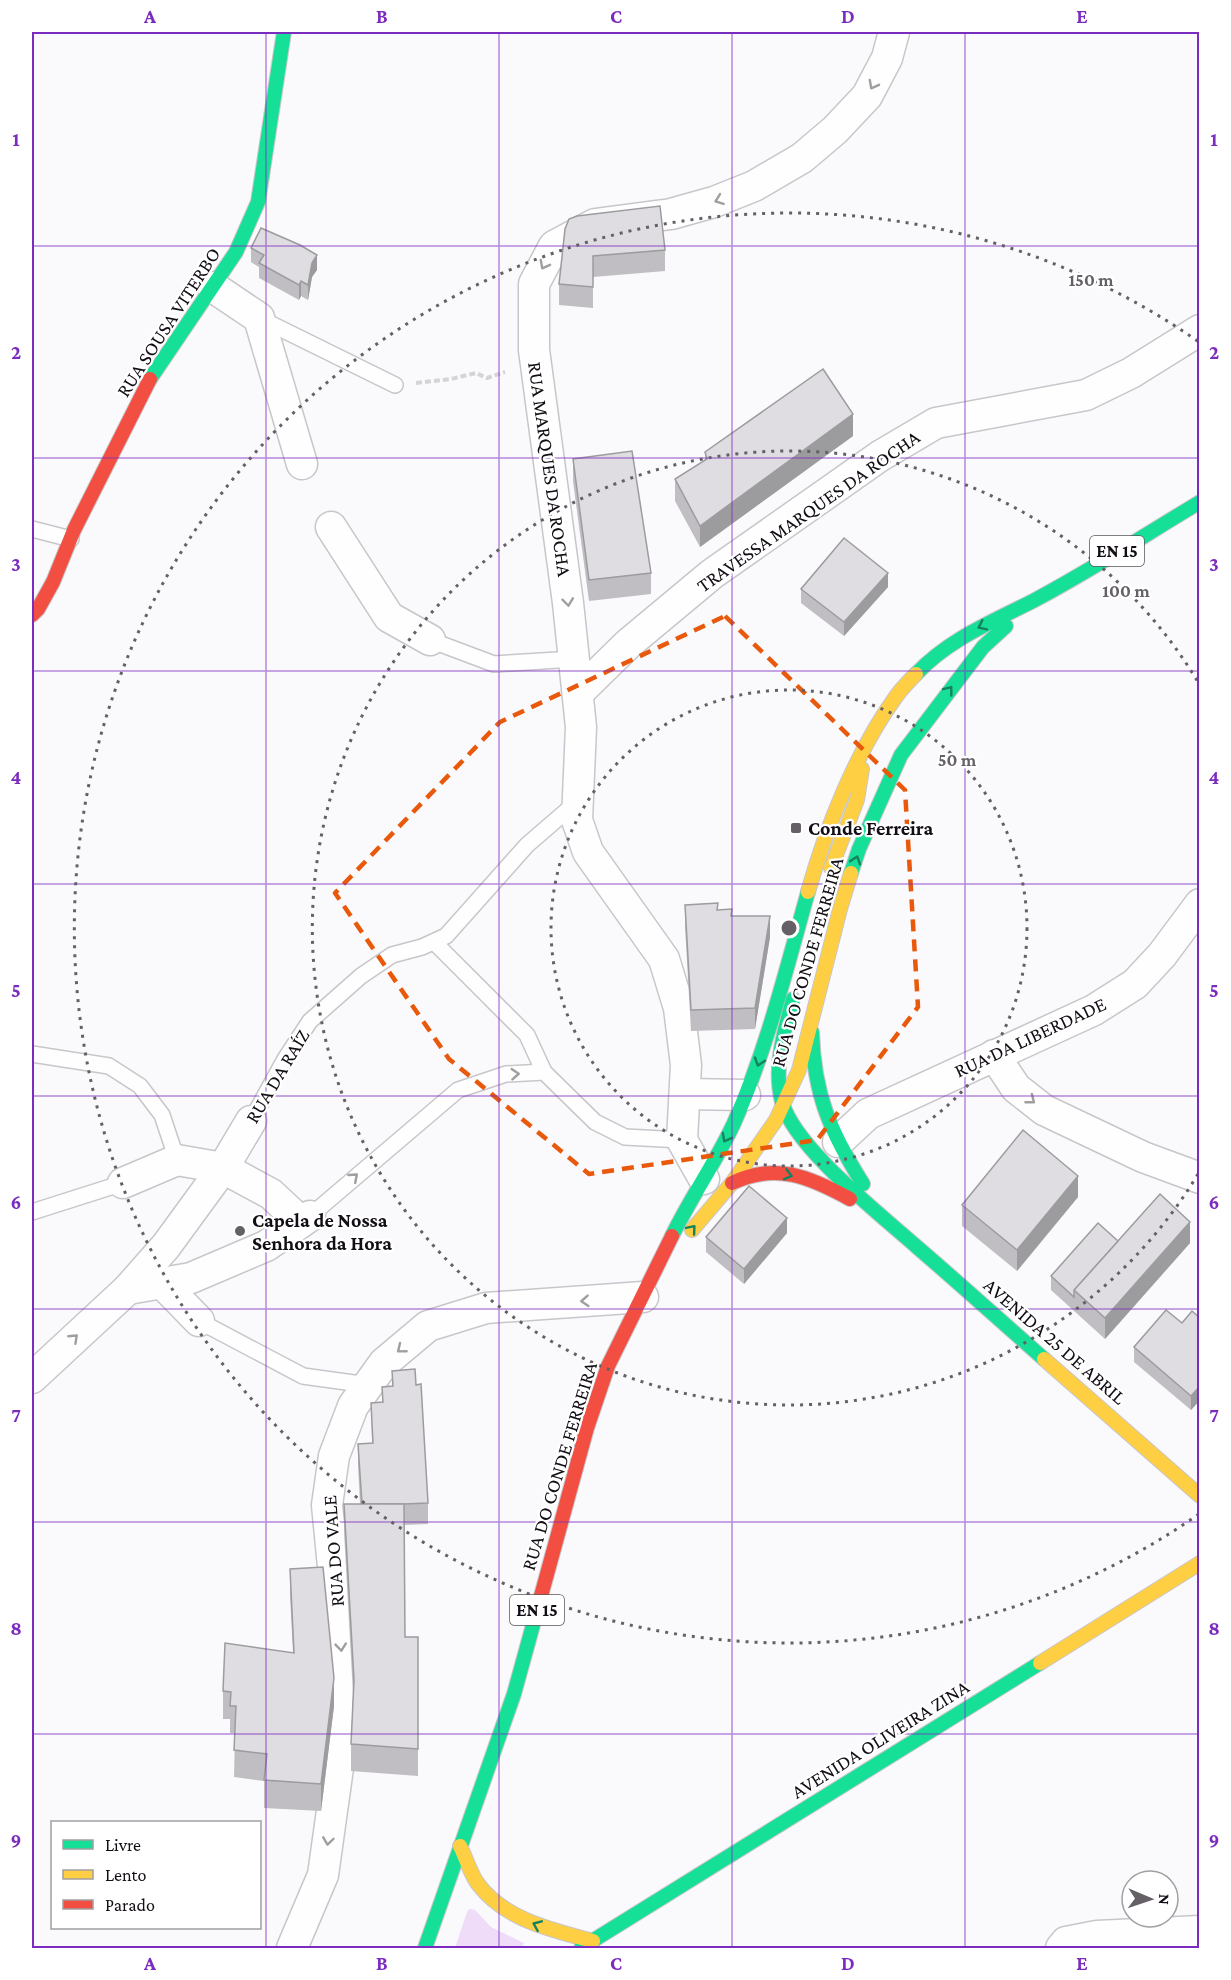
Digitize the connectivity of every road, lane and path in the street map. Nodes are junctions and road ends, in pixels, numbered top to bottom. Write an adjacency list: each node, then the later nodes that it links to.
1 (284, 32): 3 (main road, RUA SOUSA VITERBO)
2 (894, 32): 6 (street, RUA MARQUES DA ROCHA, one-way to 6)
3 (213, 287): 4 (street); 12 (main road, RUA SOUSA VITERBO)
4 (259, 318): 7 (lane); 8 (street)
5 (1200, 330): 17 (street, TRAVESSA MARQUES DA ROCHA)
6 (535, 362): 7 (path); 16 (street, RUA MARQUES DA ROCHA, one-way to 16)
7 (395, 385)
8 (303, 464)
9 (1200, 502): 13 (main road, RUA DO CONDE FERREIRA / EN 15)
10 (331, 527): 15 (street)
11 (32, 529): 12 (lane)
12 (70, 539): 14 (main road, RUA SOUSA VITERBO)
13 (1034, 600): 18 (main road, RUA DO CONDE FERREIRA, one-way to 18); 24 (main road, RUA DO CONDE FERREIRA, one-way to 13)
14 (32, 615)
15 (430, 640): 16 (lane)
16 (574, 659): 17 (street, RUA MARQUES DA ROCHA)
17 (578, 693): 19 (street, RUA MARQUES DA ROCHA)
18 (865, 748): 20 (main road, RUA DO CONDE FERREIRA); 29 (main road, RUA DO CONDE FERREIRA, one-way to 29)
19 (578, 801): 22 (lane, RUA DA RAÍZ); 28 (street, RUA MARQUES DA ROCHA)
20 (827, 881)
21 (1200, 904): 26 (street, RUA DA LIBERDADE)
22 (434, 942): 27 (lane); 31 (lane, RUA DA RAÍZ)
23 (805, 955): 30 (main road, RUA DO CONDE FERREIRA)
24 (812, 1017): 30 (main road, RUA DO CONDE FERREIRA); 33 (main road, AVENIDA 25 DE ABRIL)
25 (32, 1054): 34 (lane)
26 (994, 1055): 33 (street, RUA DA LIBERDADE); 36 (street, one-way to 36)
27 (544, 1072): 32 (lane); 41 (lane, one-way to 27)
28 (685, 1094): 29 (street); 32 (street, RUA MARQUES DA ROCHA)
29 (746, 1095): 37 (main road, RUA DO CONDE FERREIRA, one-way to 37)
30 (783, 1104): 37 (main road, RUA DO CONDE FERREIRA); 40 (main road, AVENIDA 25 DE ABRIL)
31 (251, 1121): 35 (street, RUA DA RAÍZ)
32 (682, 1140): 37 (street)
33 (838, 1142): 40 (main road, AVENIDA 25 DE ABRIL)
34 (177, 1160): 35 (street); 38 (street)
35 (223, 1168): 41 (street); 44 (street, RUA DA RAÍZ)
36 (1200, 1178)
37 (718, 1181): 40 (main road, AVENIDA 25 DE ABRIL, one-way to 40); 43 (main road, RUA DO CONDE FERREIRA, one-way to 37); 43 (main road, RUA DO CONDE FERREIRA)
38 (123, 1183): 39 (lane)
39 (32, 1212)
40 (883, 1217): 48 (main road, AVENIDA 25 DE ABRIL)
41 (305, 1219): 42 (street)
42 (162, 1283): 44 (street); 45 (street)
43 (649, 1286): 47 (street, RUA DO VALE, one-way to 47); 50 (main road, RUA DO CONDE FERREIRA / EN 15)
44 (128, 1289): 46 (street, RUA DA RAÍZ, one-way to 44)
45 (199, 1321): 47 (lane)
46 (32, 1378)
47 (368, 1385): 53 (street, RUA DO VALE, one-way to 53)
48 (1200, 1496)
49 (1200, 1563): 52 (main road, AVENIDA OLIVEIRA ZINA)
50 (460, 1846): 52 (main road, one-way to 50); 54 (main road, RUA DO CONDE FERREIRA / EN 15)
51 (1200, 1931): 56 (street)
52 (593, 1941): 55 (main road, AVENIDA OLIVEIRA ZINA)
53 (292, 1948)
54 (425, 1948)
55 (581, 1948)
56 (1061, 1948)

